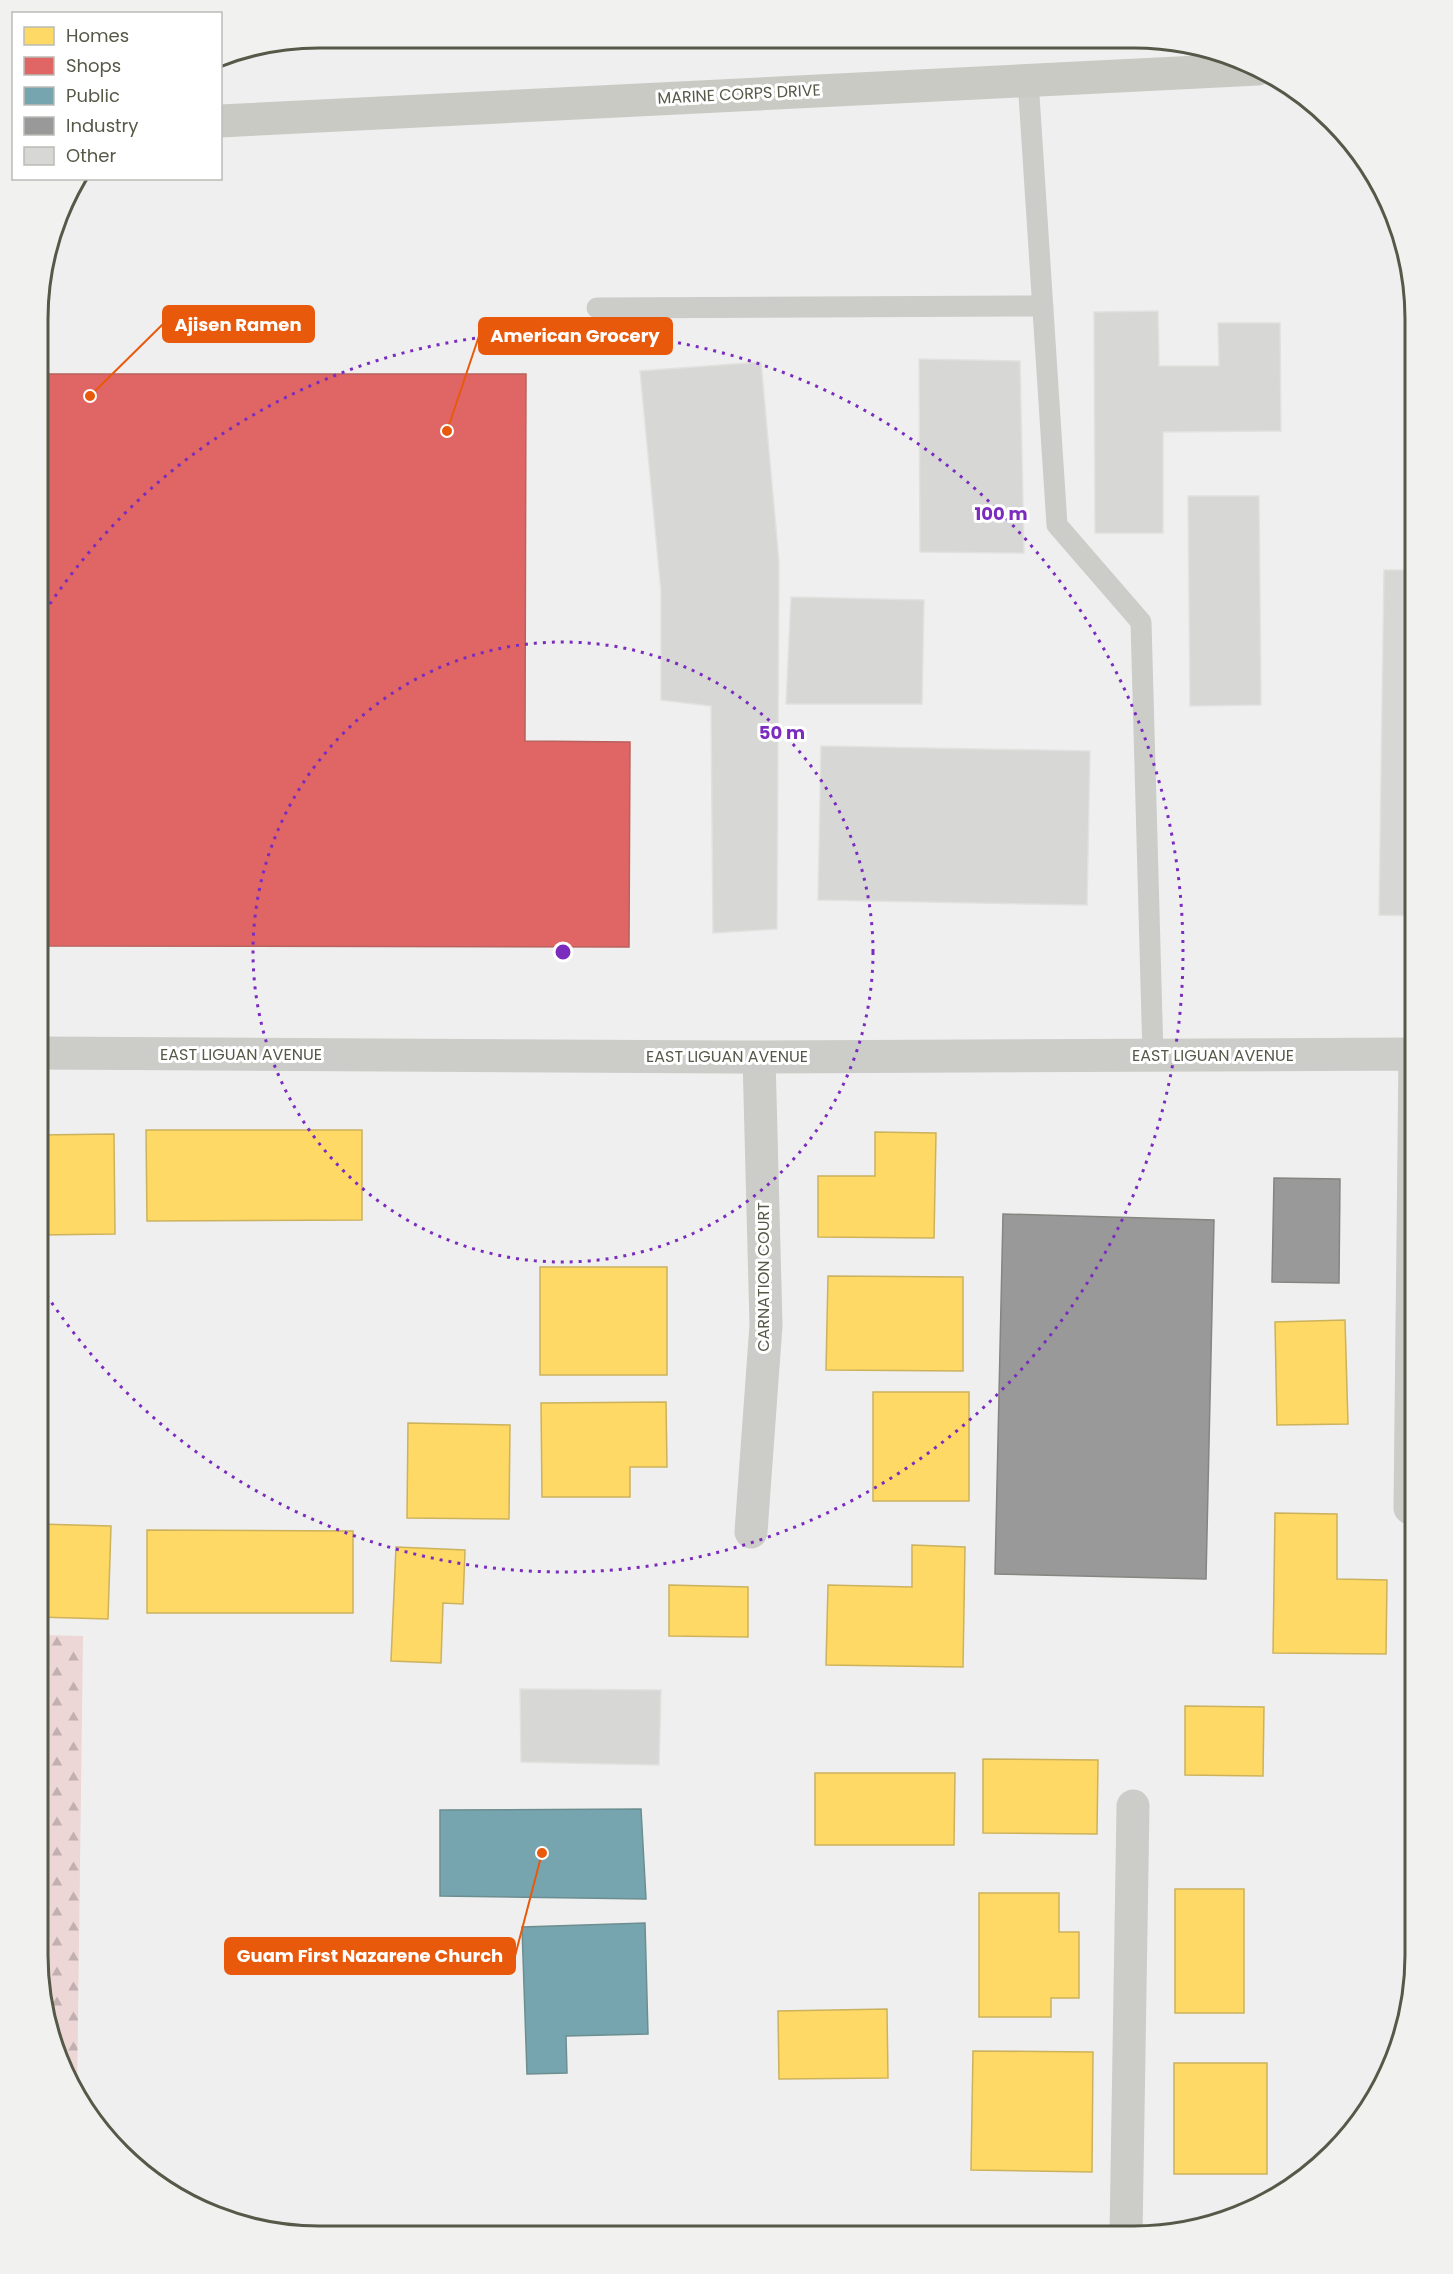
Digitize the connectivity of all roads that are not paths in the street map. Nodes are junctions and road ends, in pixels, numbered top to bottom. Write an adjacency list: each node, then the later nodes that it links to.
1 (1239, 70): 2 (main road, MARINE CORPS DRIVE)
2 (1028, 80): 3 (main road, MARINE CORPS DRIVE); 4 (lane)
3 (222, 121)
4 (1043, 306): 5 (lane); 8 (lane)
5 (597, 309)
6 (48, 1053): 9 (street, EAST LIGUAN AVENUE)
7 (1405, 1054): 8 (street, EAST LIGUAN AVENUE)
8 (1153, 1056): 9 (street, EAST LIGUAN AVENUE)
9 (759, 1057): 10 (street, CARNATION COURT)
10 (750, 1532)
11 (1133, 1806): 12 (street)
12 (1126, 2226)

